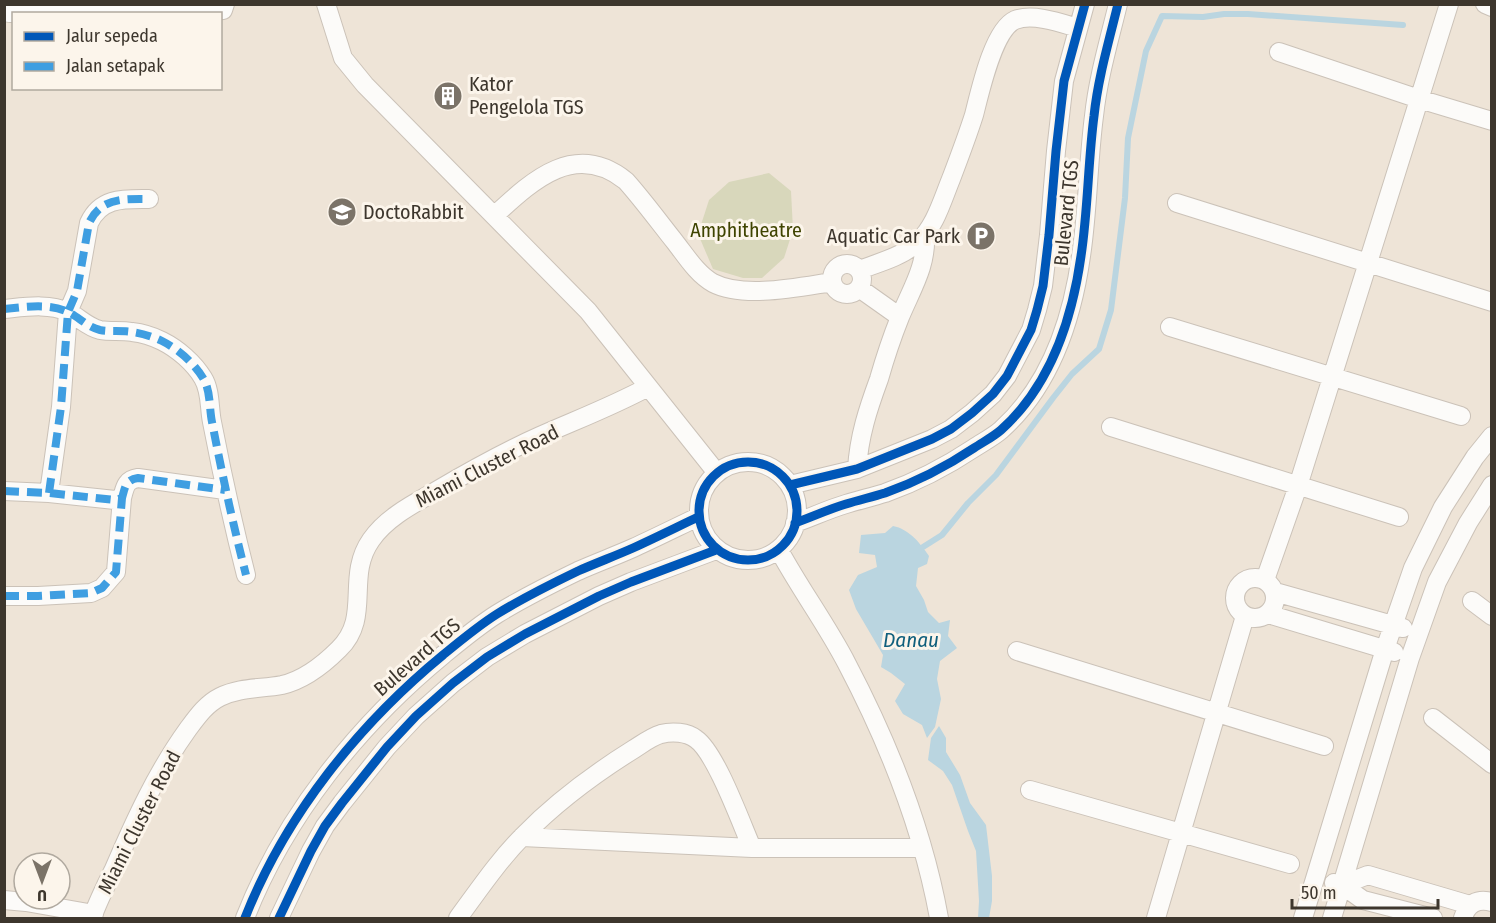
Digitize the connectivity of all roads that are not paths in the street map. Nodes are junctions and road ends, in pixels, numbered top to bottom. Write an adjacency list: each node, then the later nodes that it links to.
1 (225, 4): 8 (street)
2 (326, 4): 15 (street)
3 (1085, 4): 9 (street, Bulevard TGS)
4 (1118, 4): 42 (street, Bulevard TGS)
5 (1449, 4): 11 (street)
6 (1485, 4): 7 (street)
7 (1491, 7)
8 (118, 12)
9 (1078, 28): 16 (street); 31 (street, Bulevard TGS)
10 (1279, 52): 11 (street)
11 (1419, 99): 12 (street); 17 (street)
12 (1491, 121)
13 (149, 199): 23 (street)
14 (1177, 203): 17 (street)
15 (495, 215): 19 (street); 27 (street)
16 (925, 234): 18 (street); 24 (street)
17 (1368, 263): 21 (street); 26 (street)
18 (859, 270): 19 (street); 20 (street)
19 (832, 282): 20 (street)
20 (859, 288): 24 (street)
21 (1491, 302)
22 (4, 309): 23 (street)
23 (68, 312): 36 (street); 38 (street)
24 (900, 317): 31 (street)
25 (1170, 327): 26 (street)
26 (1332, 377): 28 (street); 35 (street)
27 (648, 387): 32 (street); 72 (street, Miami Cluster Road)
28 (1461, 416)
29 (1111, 427): 35 (street)
30 (1491, 436): 52 (street)
31 (857, 469): 33 (street, Bulevard TGS)
32 (717, 473): 33 (street); 40 (street)
33 (790, 485): 42 (street)
34 (1491, 485): 53 (street)
35 (1298, 486): 41 (street); 46 (street)
36 (225, 490): 39 (street); 45 (street)
37 (4, 491): 38 (street)
38 (49, 493): 39 (street)
39 (122, 498): 47 (street)
40 (698, 517): 43 (street); 73 (street, Bulevard TGS)
41 (1399, 517)
42 (795, 523): 44 (street)
43 (717, 550): 44 (street); 74 (street)
44 (778, 550): 65 (street)
45 (246, 575)
46 (1270, 586): 49 (street); 50 (street); 52 (street)
47 (4, 596)
48 (1472, 601): 51 (street)
49 (1268, 614): 50 (street); 54 (street)
50 (1245, 616): 57 (street)
51 (1491, 616)
52 (1393, 625): 53 (street); 54 (street)
53 (1419, 633): 56 (street)
54 (1385, 649): 56 (street); 67 (street)
55 (1017, 651): 57 (street)
56 (1410, 658): 68 (street)
57 (1216, 713): 59 (street); 62 (street)
58 (1433, 718): 60 (street)
59 (1324, 746)
60 (1491, 764)
61 (1030, 790): 62 (street)
62 (1181, 833): 66 (street); 77 (street)
63 (522, 837): 64 (street); 64 (street); 75 (street)
64 (752, 848): 65 (street)
65 (922, 848): 76 (street)
66 (1290, 864)
67 (1315, 878): 68 (street); 78 (street)
68 (1342, 885): 71 (street); 79 (street); 80 (street)
69 (4, 900): 72 (street)
70 (1491, 902): 71 (street)
71 (1467, 912)
72 (93, 916)
73 (245, 918)
74 (279, 918)
75 (458, 918)
76 (939, 918)
77 (1156, 918)
78 (1303, 918)
79 (1332, 918)
80 (1433, 918)

